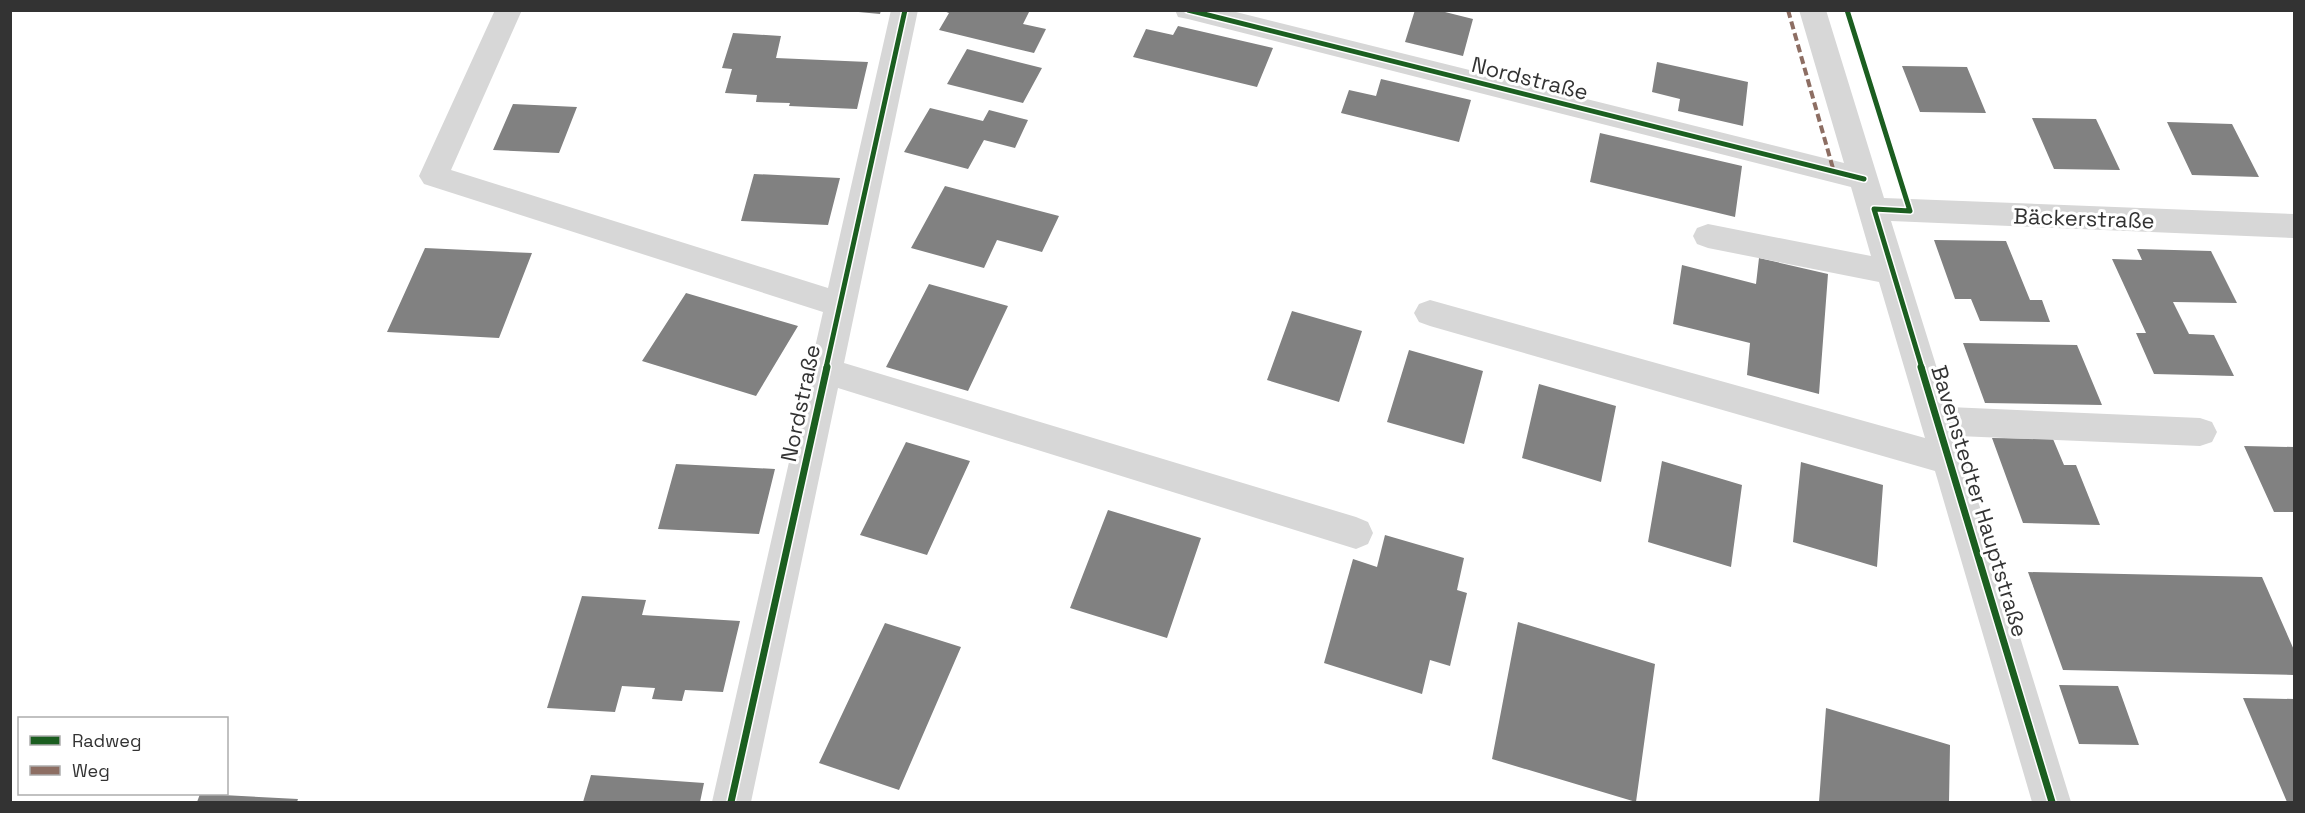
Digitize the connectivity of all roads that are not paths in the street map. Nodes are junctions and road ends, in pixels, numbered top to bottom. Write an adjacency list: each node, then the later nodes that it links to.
1 (509, 10): 9 (street)
2 (905, 10): 9 (street, Nordstraße)
3 (1188, 10): 5 (street, Nordstraße)
4 (1812, 10): 5 (street, Bavenstedter Hauptstraße)
5 (1869, 194): 6 (street, Bäckerstraße); 8 (street, Bavenstedter Hauptstraße)
6 (2295, 226)
7 (1708, 236): 8 (street)
8 (1893, 272): 12 (street, Bavenstedter Hauptstraße)
9 (840, 305): 11 (street, Nordstraße)
10 (1430, 313): 14 (street)
11 (826, 371): 15 (street); 16 (street, Nordstraße)
12 (1937, 421): 13 (street); 14 (street, Bavenstedter Hauptstraße)
13 (2200, 432)
14 (1949, 460): 17 (street, Bavenstedter Hauptstraße)
15 (1356, 533)
16 (731, 802)
17 (2052, 802)

